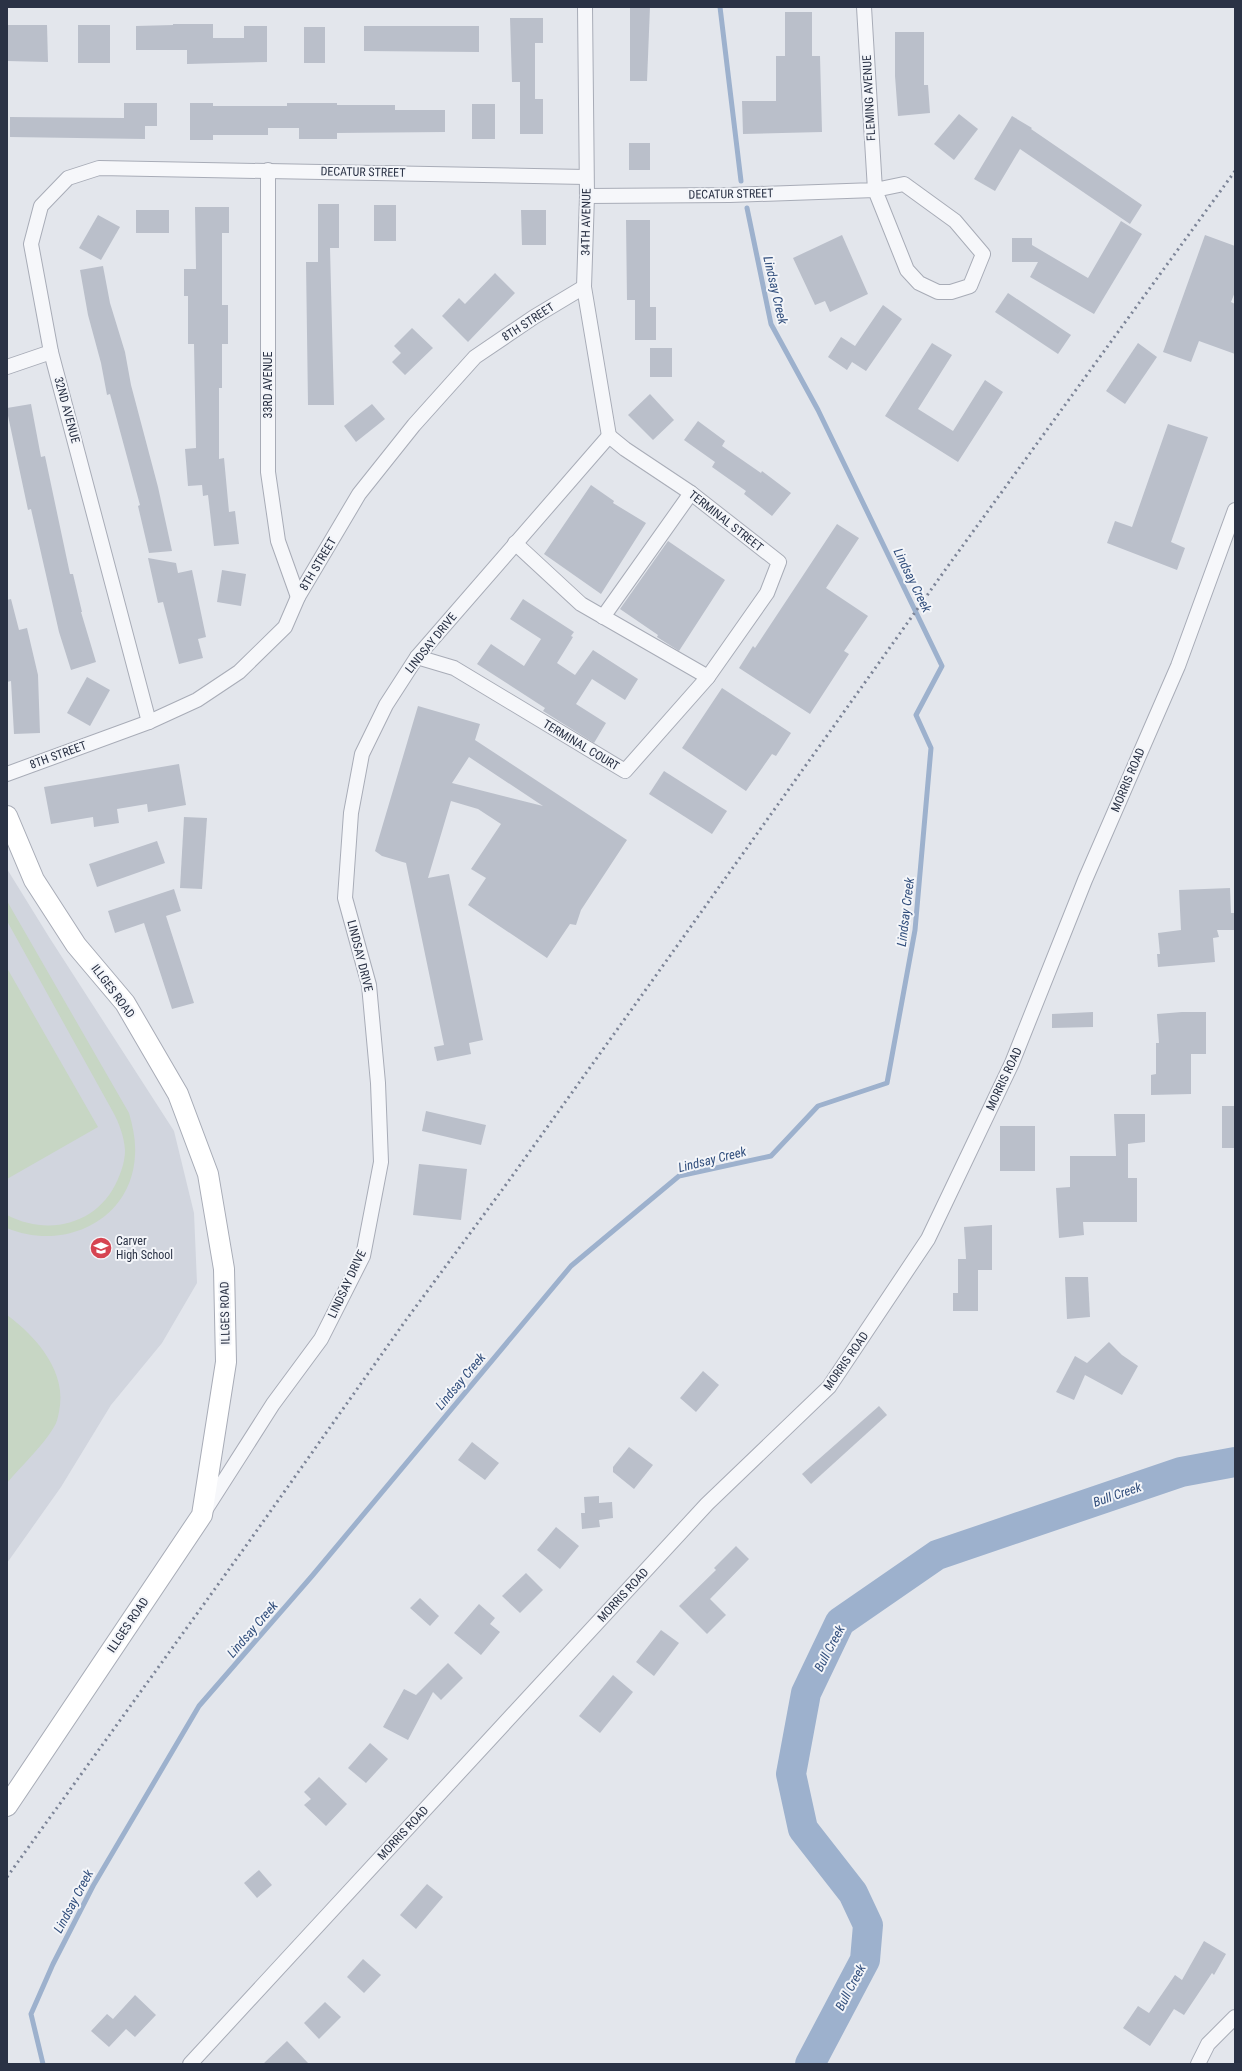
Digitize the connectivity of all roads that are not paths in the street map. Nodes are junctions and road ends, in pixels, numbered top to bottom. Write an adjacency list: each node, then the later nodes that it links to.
1 (585, 7): 5 (street, 34TH AVENUE)
2 (864, 7): 6 (street, FLEMING AVENUE)
3 (141, 168): 4 (street, DECATUR STREET); 9 (street, 32ND AVENUE)
4 (268, 170): 5 (street, DECATUR STREET); 15 (street, 33RD AVENUE)
5 (586, 177): 7 (street, 34TH AVENUE)
6 (874, 190): 6 (street, DECATUR STREET); 7 (street, DECATUR STREET)
7 (587, 196): 8 (street, 34TH AVENUE)
8 (584, 287): 11 (street, 34TH AVENUE); 15 (street, 8TH STREET)
9 (51, 352): 10 (street); 20 (street, 32ND AVENUE)
10 (7, 367)
11 (609, 436): 12 (street, TERMINAL STREET); 14 (street, LINDSAY DRIVE)
12 (691, 493): 16 (street); 17 (street, TERMINAL STREET)
13 (1235, 510): 26 (street, MORRIS ROAD)
14 (515, 543): 16 (street); 18 (street, LINDSAY DRIVE)
15 (298, 597): 20 (street, 8TH STREET)
16 (603, 617): 19 (street)
17 (741, 630): 19 (street, TERMINAL COURT)
18 (417, 657): 19 (street, TERMINAL COURT); 23 (street, LINDSAY DRIVE)
19 (708, 676)
20 (149, 722): 21 (street, 8TH STREET)
21 (7, 774)
22 (7, 816): 23 (street, ILLGES ROAD)
23 (202, 1515): 24 (street, ILLGES ROAD)
24 (7, 1806)
25 (1235, 2017): 27 (street)
26 (190, 2064)
27 (1198, 2064)

